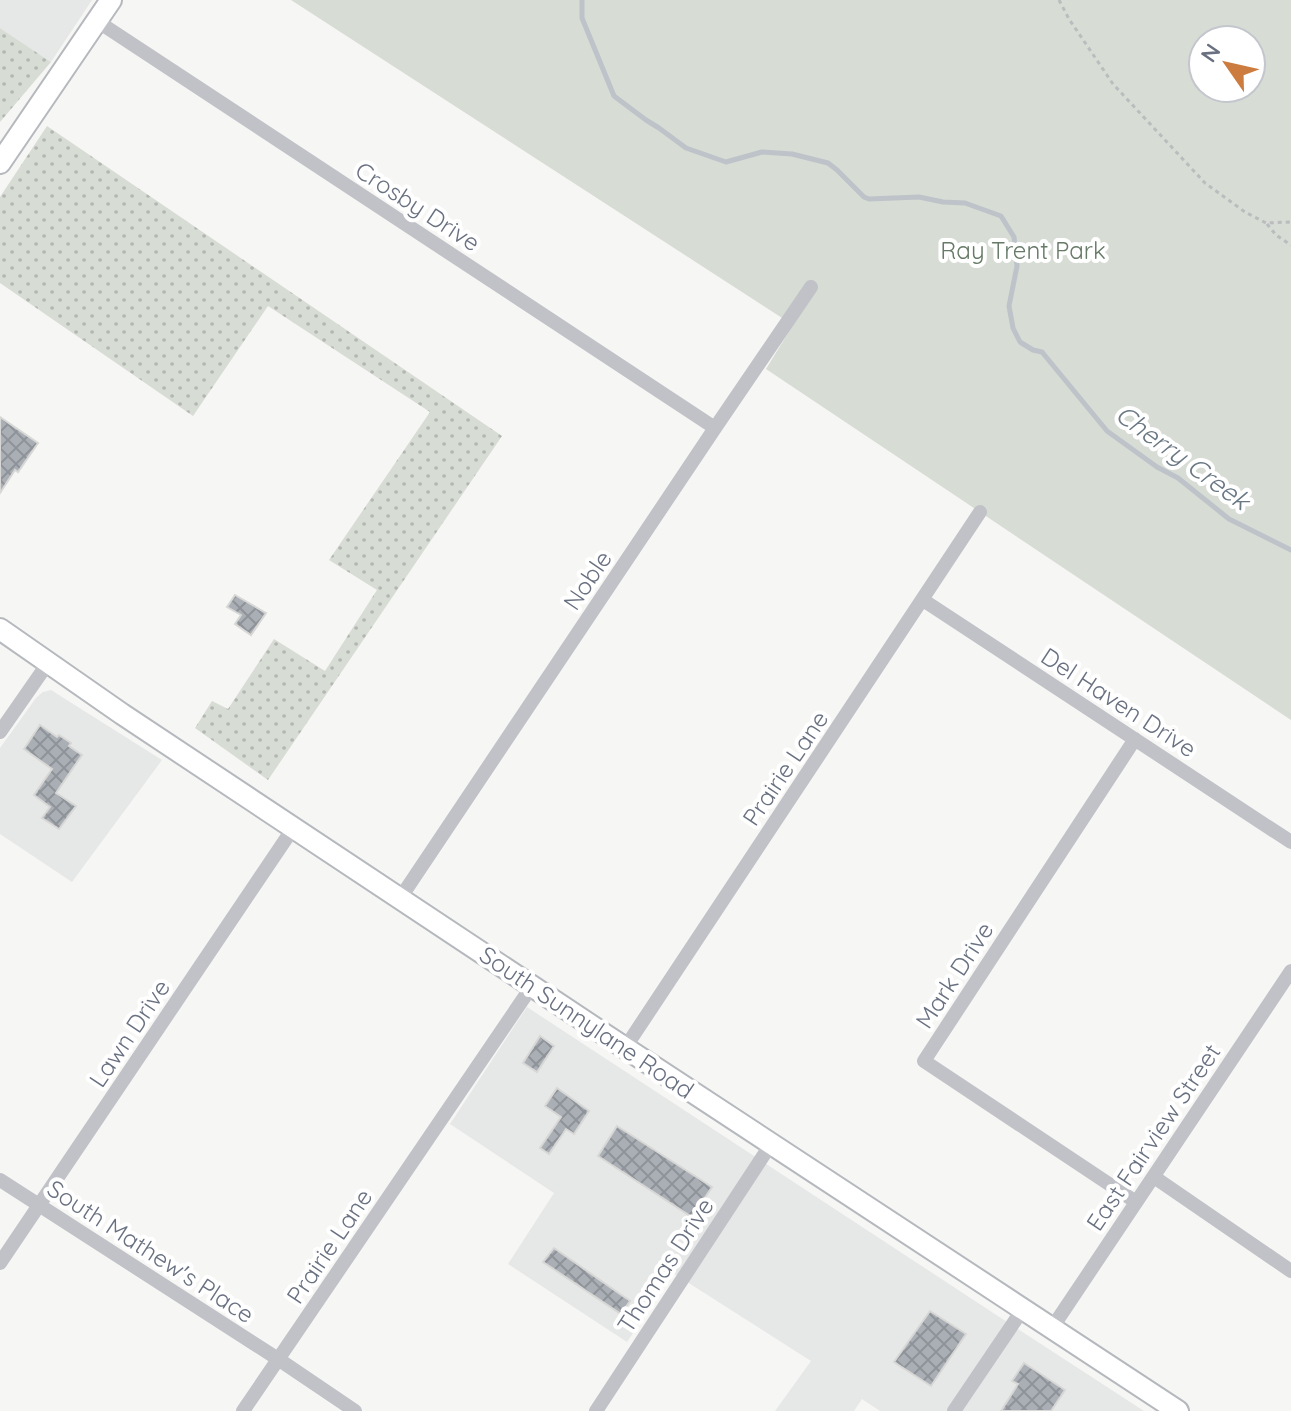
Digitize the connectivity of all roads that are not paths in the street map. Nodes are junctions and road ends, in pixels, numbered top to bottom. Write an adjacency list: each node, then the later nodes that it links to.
1 (111, 0): 2 (main road)
2 (97, 21): 3 (main road); 5 (street, Crosby Drive)
3 (0, 163)
4 (811, 287): 5 (street, Noble)
5 (715, 428): 14 (street, Noble)
6 (980, 512): 7 (street, Prairie Lane)
7 (923, 600): 11 (street, Del Haven Drive); 17 (street, Prairie Lane)
8 (0, 629): 9 (main road, South Sunnylane Road)
9 (48, 663): 10 (street); 12 (main road, South Sunnylane Road)
10 (0, 732)
11 (1135, 739): 13 (street, Del Haven Drive); 21 (street, Mark Drive)
12 (294, 827): 14 (main road, South Sunnylane Road); 22 (street, Lawn Drive)
13 (1291, 842)
14 (401, 897): 16 (main road, South Sunnylane Road)
15 (1291, 971): 19 (street, East Fairview Street)
16 (532, 986): 17 (main road, South Sunnylane Road); 27 (street, Prairie Lane)
17 (625, 1048): 18 (main road, South Sunnylane Road)
18 (771, 1144): 25 (main road, South Sunnylane Road); 30 (street, Thomas Drive)
19 (1154, 1177): 21 (street, East Fairview Street); 24 (street)
20 (0, 1180): 22 (street, South Mathew's Place)
21 (1136, 1202): 26 (street, East Fairview Street)
22 (39, 1205): 23 (street, Lawn Drive); 27 (street, South Mathew's Place)
23 (0, 1263)
24 (1291, 1271)
25 (1023, 1309): 26 (main road, South Sunnylane Road); 31 (street)
26 (1052, 1328): 32 (main road, South Sunnylane Road)
27 (278, 1359): 28 (street, Prairie Lane); 29 (street, South Mathew's Place)
28 (243, 1411)
29 (355, 1411)
30 (596, 1411)
31 (954, 1411)
32 (1178, 1411)

